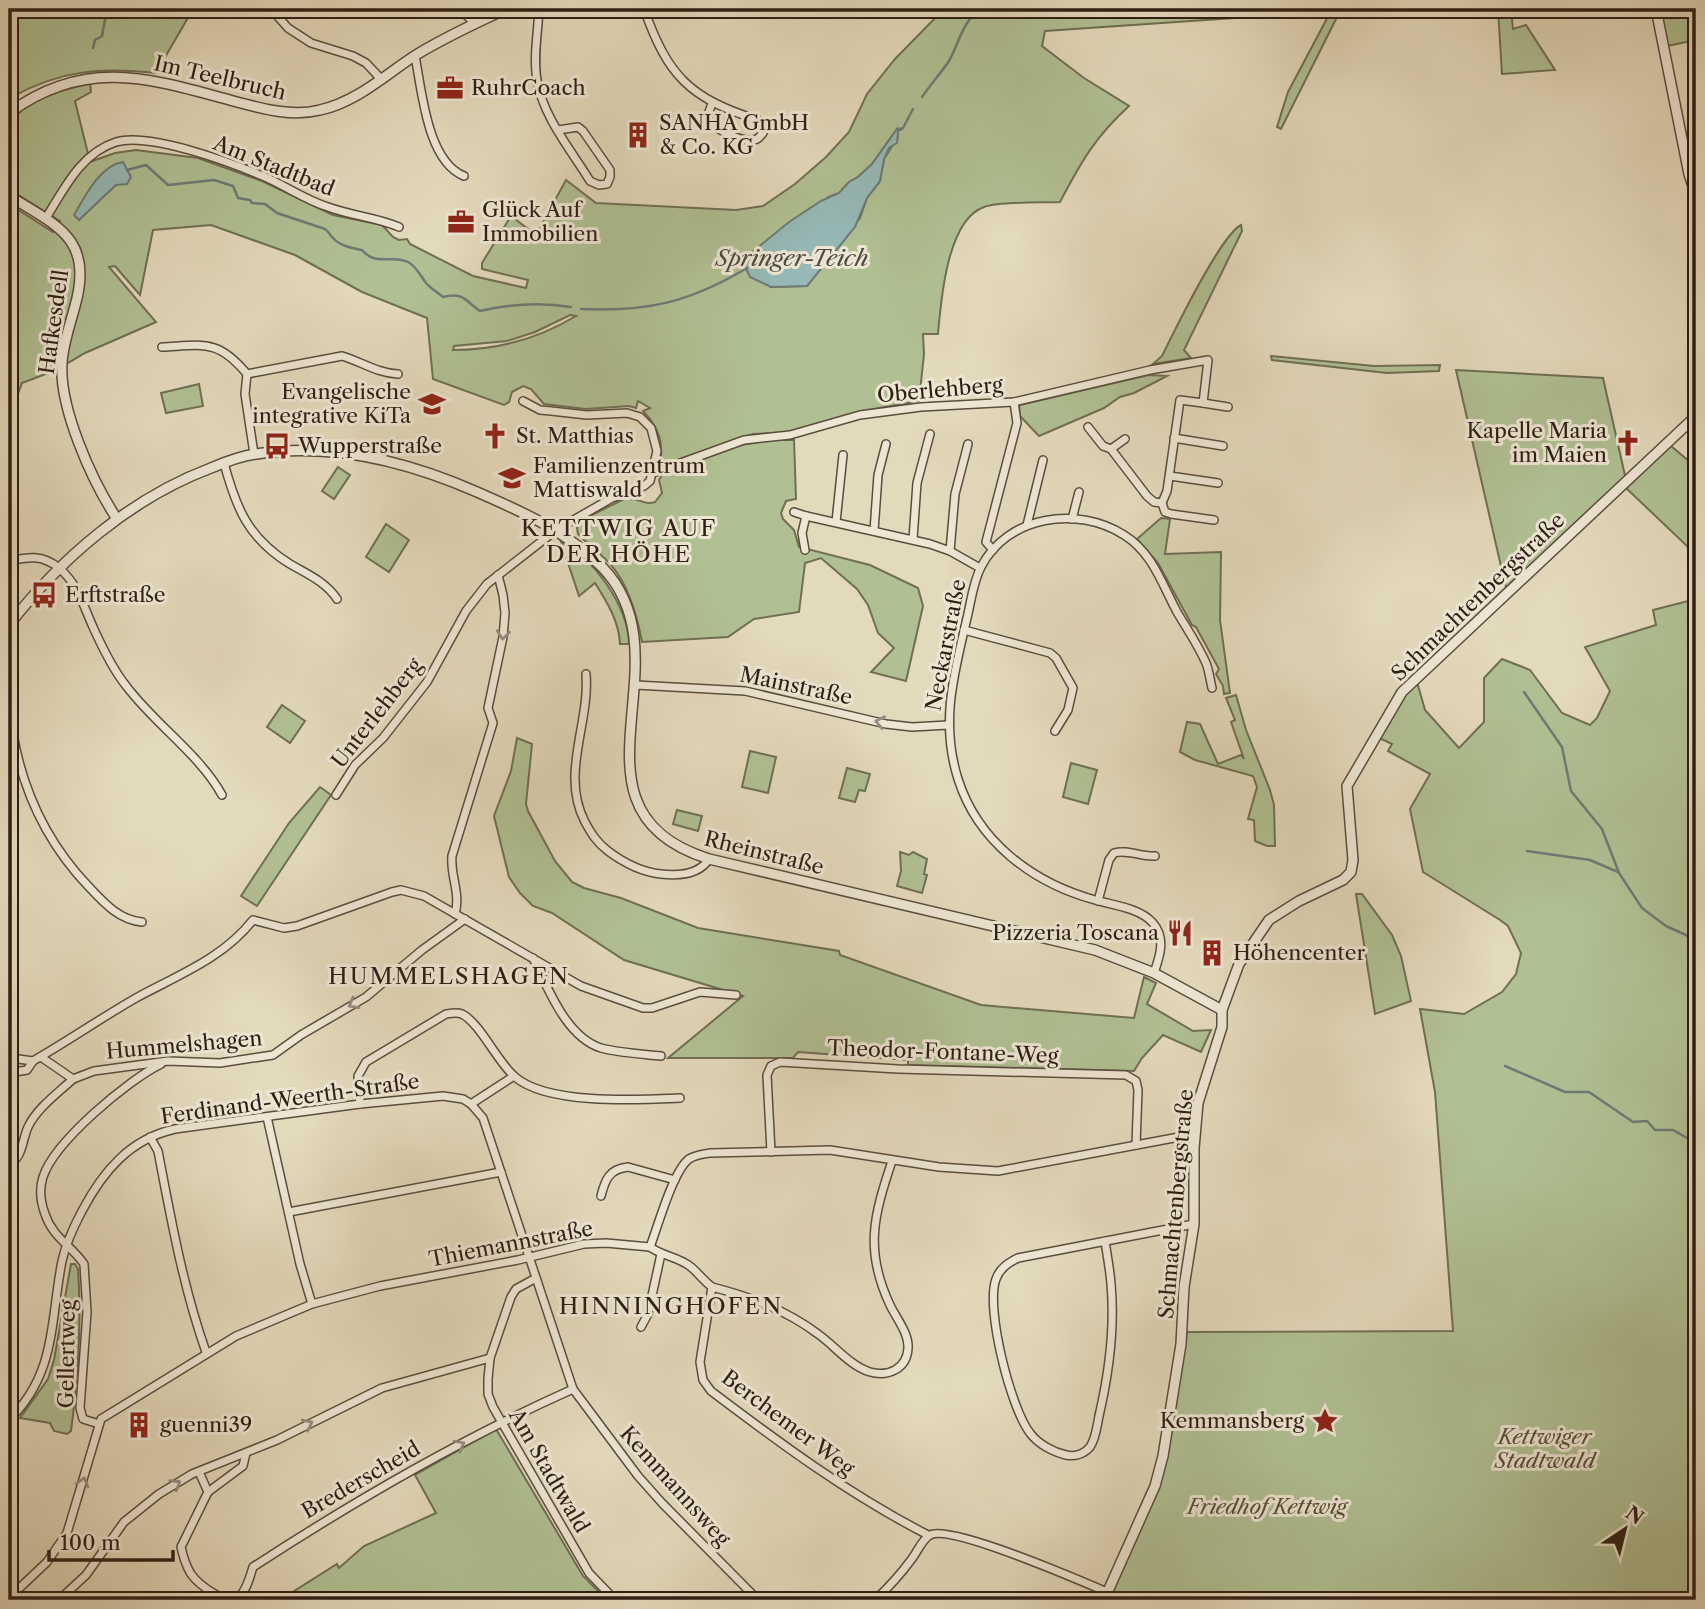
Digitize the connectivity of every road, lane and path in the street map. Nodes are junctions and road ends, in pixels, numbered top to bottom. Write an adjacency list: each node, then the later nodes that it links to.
1 (271, 9): 9 (street)
2 (459, 9): 7 (street)
3 (506, 9): 7 (street, Im Teelbruch)
4 (539, 9): 12 (street)
5 (644, 9): 10 (street)
6 (1656, 9): 14 (street)
7 (475, 23): 8 (street, Im Teelbruch)
8 (415, 56): 9 (street, Im Teelbruch); 13 (street)
9 (380, 79): 11 (street, Im Teelbruch)
10 (712, 103): 10 (street)
11 (9, 113)
12 (558, 130): 12 (street)
13 (464, 176)
14 (1696, 195)
15 (9, 196): 16 (street, Hafkesdell)
16 (46, 218): 17 (street, Am Stadtbad); 45 (street, Hafkesdell)
17 (399, 227)
18 (162, 347): 19 (street)
19 (247, 374): 20 (street); 34 (street)
20 (398, 374)
21 (523, 401): 38 (street)
22 (1014, 402): 23 (street, Oberlehberg); 38 (street, Oberlehberg); 54 (street)
23 (1203, 403): 24 (street); 28 (street)
24 (1228, 407)
25 (1696, 416): 81 (street, Schmachtenbergstraße)
26 (1088, 427): 33 (street)
27 (930, 434): 52 (street)
28 (1174, 438): 32 (street); 39 (street)
29 (1125, 439): 33 (street)
30 (886, 444): 51 (street)
31 (968, 444): 55 (street)
32 (1223, 446)
33 (1111, 450): 42 (street)
34 (254, 454): 37 (street, Rheinstraße); 50 (street, Rheinstraße)
35 (843, 455): 48 (street)
36 (1043, 460): 49 (street)
37 (224, 463): 45 (street, Rheinstraße); 60 (street)
38 (653, 473): 50 (street)
39 (1170, 476): 40 (street); 42 (street)
40 (1218, 482)
41 (1079, 492): 46 (street)
42 (1162, 503): 47 (street)
43 (794, 512): 44 (street)
44 (806, 516): 48 (street); 53 (street)
45 (117, 519): 58 (street, Rheinstraße)
46 (1072, 519): 49 (street, Neckarstraße); 65 (street, Neckarstraße)
47 (1214, 520)
48 (836, 522): 51 (street)
49 (1027, 525): 54 (street, Neckarstraße)
50 (556, 530): 59 (street, Unterlehberg); 64 (street, Rheinstraße)
51 (874, 531): 52 (street)
52 (913, 540): 55 (street)
53 (805, 550)
54 (993, 550): 57 (street, Neckarstraße)
55 (950, 551): 57 (street)
56 (9, 561): 58 (street)
57 (980, 568): 62 (street, Neckarstraße)
58 (60, 569): 61 (street, Rheinstraße); 69 (street)
59 (498, 575): 70 (street, Unterlehberg); 74 (street, one-way to 74)
60 (337, 599)
61 (9, 625)
62 (964, 630): 67 (street, Neckarstraße); 68 (street)
63 (586, 674): 72 (street)
64 (636, 685): 67 (street, Mainstraße, one-way to 64); 72 (street, Rheinstraße)
65 (1212, 688)
66 (9, 703): 76 (street)
67 (948, 725): 73 (street, Neckarstraße)
68 (1055, 731)
69 (222, 795)
70 (336, 795)
71 (1155, 856): 73 (street)
72 (709, 859): 78 (street, Rheinstraße)
73 (1097, 901): 78 (street, Neckarstraße)
74 (455, 914): 75 (street); 83 (street)
75 (465, 919): 77 (street); 85 (street, Hummelshagen, one-way to 85)
76 (142, 922)
77 (533, 958): 79 (street); 82 (street)
78 (1154, 973): 81 (street, Rheinstraße)
79 (736, 995)
80 (9, 1009): 84 (street)
81 (1222, 1010): 93 (street, Schmachtenbergstraße)
82 (661, 1056)
83 (37, 1059): 84 (street); 86 (street); 88 (street)
84 (10, 1061)
85 (168, 1061): 88 (street, Hummelshagen); 105 (street)
86 (9, 1073)
87 (514, 1076): 89 (street); 90 (street); 91 (street)
88 (73, 1079): 98 (street, Hummelshagen)
89 (680, 1098)
90 (360, 1104): 91 (street, Ferdinand-Weerth-Straße); 92 (street, Ferdinand-Weerth-Straße)
91 (471, 1104): 99 (street)
92 (267, 1117): 94 (street, Ferdinand-Weerth-Straße); 102 (street)
93 (1195, 1134): 95 (street); 103 (street, Schmachtenbergstraße)
94 (150, 1137): 105 (street, Ferdinand-Weerth-Straße); 113 (street)
95 (1136, 1145): 96 (street, Theodor-Fontane-Weg); 97 (street)
96 (771, 1152): 97 (street); 100 (street)
97 (891, 1161): 110 (street)
98 (9, 1164)
99 (501, 1172): 102 (street); 108 (street)
100 (675, 1180): 101 (street); 106 (street)
101 (601, 1196)
102 (289, 1212): 111 (street)
103 (1194, 1224): 104 (street); 123 (street, Schmachtenbergstraße)
104 (1105, 1241): 104 (street)
105 (66, 1246): 116 (street, Ferdinand-Weerth-Straße); 118 (street, Gellertweg)
106 (649, 1247): 107 (street); 108 (street, Thiemannstraße)
107 (660, 1254): 110 (street); 112 (street)
108 (529, 1257): 109 (street, Kemmannsweg); 111 (street, Thiemannstraße)
109 (536, 1278): 114 (street, Am Stadtwald); 115 (street, Kemmannsweg)
110 (712, 1287): 122 (street, Berchemer Weg)
111 (312, 1304): 113 (street, Thiemannstraße)
112 (641, 1327)
113 (206, 1352): 118 (street, Thiemannstraße)
114 (491, 1358): 117 (street, Am Stadtwald); 119 (street, one-way to 114)
115 (573, 1389): 117 (street); 127 (street, Kemmannsweg)
116 (9, 1420)
117 (500, 1423): 121 (street, Brederscheid, one-way to 117); 126 (street, Am Stadtwald)
118 (99, 1424): 124 (street, Gellertweg, one-way to 118)
119 (246, 1453): 120 (street); 121 (street)
120 (199, 1472): 121 (street); 125 (street, one-way to 120)
121 (208, 1492)
122 (928, 1535): 123 (street); 128 (street)
123 (1106, 1596)
124 (9, 1598)
125 (59, 1600)
126 (615, 1600)
127 (758, 1600)
128 (875, 1600)

